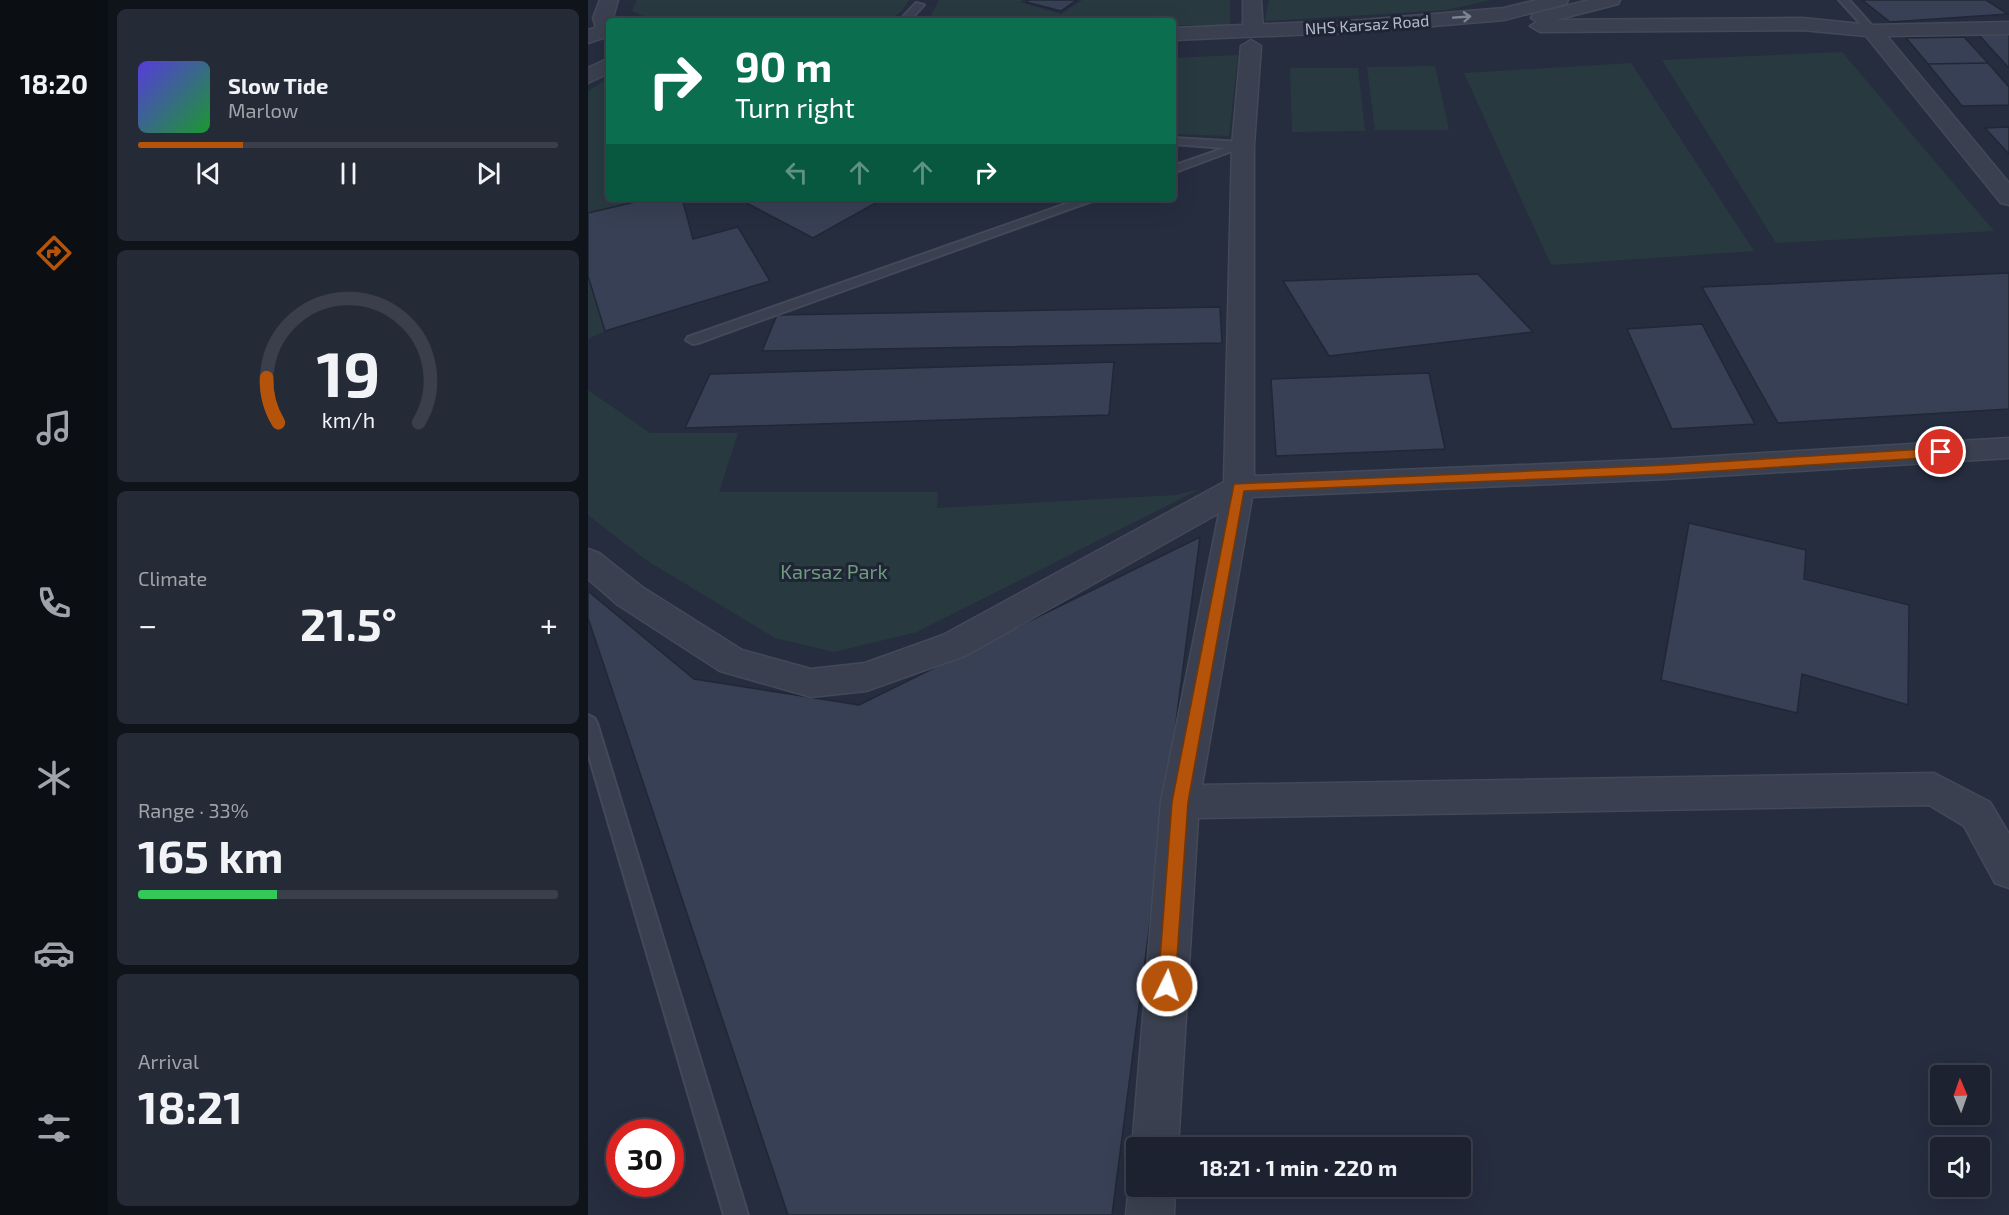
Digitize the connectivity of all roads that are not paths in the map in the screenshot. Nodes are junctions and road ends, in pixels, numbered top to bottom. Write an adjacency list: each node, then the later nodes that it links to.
1 (609, 0): 11 (street)
2 (1252, 0): 13 (street)
3 (1558, 0): 8 (street)
4 (1611, 0): 8 (street)
5 (1844, 0): 10 (lane)
6 (919, 6): 7 (lane)
7 (907, 18)
8 (1523, 24): 10 (street); 13 (street)
9 (2009, 28): 10 (street)
10 (1872, 31): 22 (street)
11 (601, 32)
12 (1176, 34): 13 (street)
13 (1252, 39): 14 (street); 20 (street)
14 (1176, 49)
15 (588, 53): 16 (street)
16 (606, 55)
17 (606, 66): 18 (street)
18 (588, 77)
19 (1176, 141): 20 (lane)
20 (1243, 146): 21 (lane); 26 (street)
21 (1176, 169)
22 (2009, 198)
23 (1085, 201): 24 (lane)
24 (693, 339)
25 (2009, 448): 26 (street)
26 (1239, 487): 27 (street); 29 (street)
27 (588, 561)
28 (588, 723): 33 (lane)
29 (1180, 802): 30 (street); 31 (street)
30 (2009, 870)
31 (1156, 1137)
32 (1151, 1197): 34 (street)
33 (736, 1215)
34 (1150, 1215)

